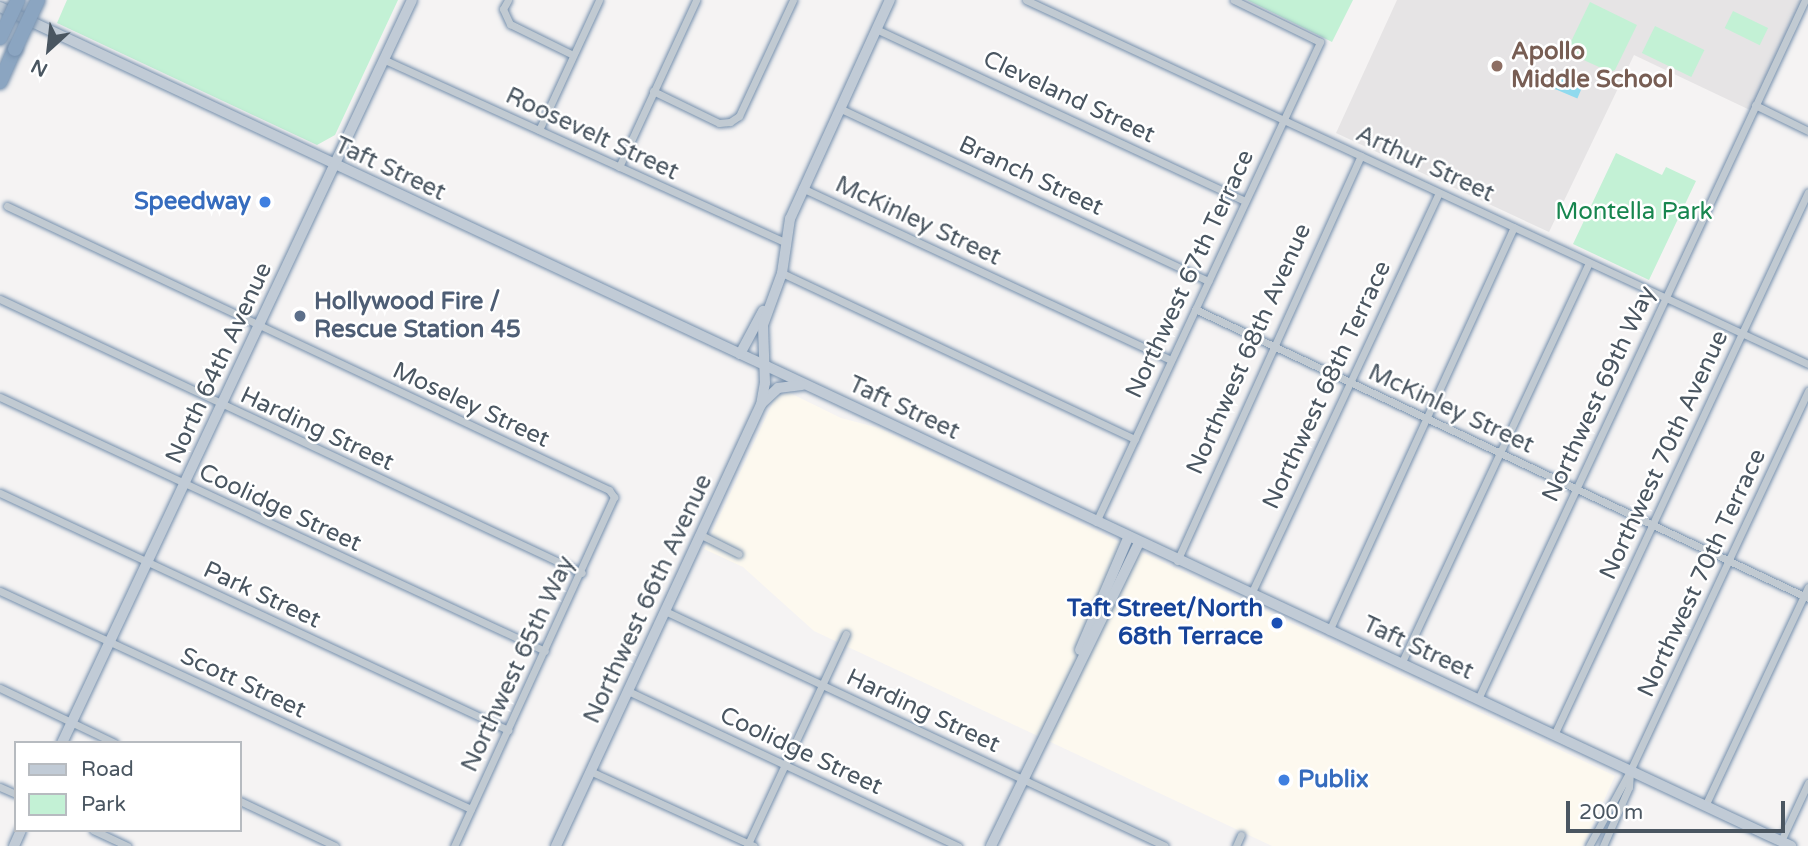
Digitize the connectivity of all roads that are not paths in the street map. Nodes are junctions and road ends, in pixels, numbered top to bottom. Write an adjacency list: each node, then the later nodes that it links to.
1 (18, 0): 14 (highway, bridge)
2 (38, 0): 17 (highway, bridge)
3 (412, 0): 16 (street, North 64th Avenue)
4 (508, 0): 15 (street)
5 (599, 0): 15 (street)
6 (696, 0): 18 (street)
7 (793, 0): 18 (street)
8 (890, 0): 13 (street)
9 (1026, 0): 21 (street, Arthur Street)
10 (1234, 0): 21 (street, Northwest 67th Terrace)
11 (1805, 0): 19 (street, Northwest 69th Way)
12 (0, 7): 25 (street, Taft Street)
13 (876, 29): 20 (street); 30 (street, Cleveland Street)
14 (0, 38)
15 (573, 55): 22 (street)
16 (385, 60): 22 (street, Roosevelt Street); 25 (street, North 64th Avenue)
17 (0, 82)
18 (653, 91): 26 (street)
19 (1755, 105): 23 (street); 37 (street, Northwest 69th Way)
20 (838, 107): 27 (street); 36 (street, Branch Street)
21 (1283, 119): 24 (street, Arthur Street); 30 (street, Northwest 67th Terrace)
22 (539, 130): 26 (street, Roosevelt Street)
23 (1808, 131)
24 (1361, 156): 29 (street, Arthur Street); 43 (street, Northwest 68th Avenue)
25 (334, 166): 41 (street, North 64th Avenue); 44 (street, Taft Street)
26 (619, 167): 33 (street, Roosevelt Street)
27 (801, 188): 33 (street); 45 (street, McKinley Street)
28 (1808, 192): 42 (street, Northwest 70th Avenue)
29 (1439, 193): 32 (street, Arthur Street); 48 (street, Northwest 68th Terrace)
30 (1245, 201): 36 (street, Northwest 67th Terrace)
31 (7, 206): 41 (street, Moseley Street)
32 (1514, 227): 34 (street, Arthur Street); 54 (street)
33 (784, 243): 35 (street)
34 (1589, 262): 37 (street, Arthur Street); 56 (street)
35 (782, 273): 39 (street); 55 (street)
36 (1208, 281): 40 (street, Northwest 67th Terrace)
37 (1666, 298): 42 (street, Arthur Street); 58 (street, Northwest 69th Way)
38 (0, 299): 52 (street, Harding Street)
39 (768, 303): 44 (street); 47 (street, Northwest 66th Avenue)
40 (1195, 309): 43 (street, McKinley Street); 45 (street, Northwest 67th Terrace)
41 (259, 327): 52 (street, North 64th Avenue); 60 (street, Moseley Street)
42 (1742, 333): 46 (street, Arthur Street); 62 (street, Northwest 70th Avenue)
43 (1272, 346): 48 (street, McKinley Street); 67 (street, Northwest 68th Avenue)
44 (740, 354): 47 (street, Taft Street)
45 (1171, 360): 55 (street, Northwest 67th Terrace)
46 (1808, 364)
47 (765, 366): 49 (street, Taft Street); 53 (street, Northwest 66th Avenue)
48 (1348, 382): 54 (street, McKinley Street); 72 (street, Northwest 68th Terrace)
49 (805, 385): 53 (street); 61 (street, Taft Street)
50 (1808, 391): 66 (street, Northwest 70th Terrace)
51 (0, 397): 57 (street, Coolidge Street)
52 (222, 405): 57 (street, North 64th Avenue); 69 (street, Harding Street)
53 (761, 405): 63 (street, Northwest 66th Avenue)
54 (1424, 418): 56 (street, McKinley Street); 75 (street)
55 (1135, 439): 61 (street, Northwest 67th Terrace)
56 (1500, 453): 58 (street, McKinley Street); 79 (street)
57 (184, 485): 68 (street, North 64th Avenue); 78 (street, Coolidge Street)
58 (1576, 489): 62 (street, McKinley Street); 83 (street, Northwest 69th Way)
59 (0, 493): 68 (street, Park Street)
60 (614, 497): 69 (street, Northwest 65th Way)
61 (1096, 523): 64 (street, Taft Street)
62 (1652, 524): 66 (street, McKinley Street); 86 (street, Northwest 70th Avenue)
63 (701, 535): 65 (street); 74 (street, Northwest 66th Avenue)
64 (1134, 540): 67 (street, Taft Street); 92 (street)
65 (739, 554)
66 (1729, 560): 73 (street); 91 (street, Northwest 70th Terrace)
67 (1177, 561): 72 (street, Taft Street)
68 (147, 564): 77 (street, North 64th Avenue); 85 (street, Park Street)
69 (582, 573): 78 (street, Northwest 65th Way)
70 (1808, 587): 73 (street)
71 (0, 591): 77 (street, Scott Street)
72 (1251, 594): 75 (street, Taft Street)
73 (1806, 597): 95 (street)
74 (665, 611): 80 (street, Harding Street); 82 (street, Northwest 66th Avenue)
75 (1329, 631): 79 (street, Taft Street)
76 (846, 634): 80 (street)
77 (109, 643): 84 (street, North 64th Avenue); 96 (street, Scott Street)
78 (545, 651): 85 (street, Northwest 65th Way)
79 (1401, 664): 83 (street, Taft Street)
80 (822, 685): 89 (street); 92 (street, Harding Street)
81 (0, 688): 84 (street)
82 (628, 691): 89 (street, Coolidge Street); 90 (street, Northwest 66th Avenue)
83 (1478, 699): 86 (street, Taft Street)
84 (72, 722): 87 (street, North 64th Avenue); 88 (street)
85 (508, 730): 96 (street, Northwest 65th Way)
86 (1554, 735): 91 (street, Taft Street)
87 (63, 741)
88 (112, 741)
89 (785, 765): 100 (street); 105 (street, Coolidge Street)
90 (590, 771): 100 (street); 104 (street, Northwest 66th Avenue)
91 (1630, 771): 95 (street, Taft Street); 109 (street); 110 (street)
92 (1022, 778): 106 (street); 107 (street, Harding Street)
93 (1808, 783): 99 (street)
94 (242, 802): 102 (street)
95 (1705, 806): 99 (street, Taft Street)
96 (471, 809): 103 (street, Northwest 65th Way)
97 (97, 832): 101 (street)
98 (1241, 835): 108 (street)
99 (1786, 844)
100 (749, 845)
101 (127, 846)
102 (335, 846)
103 (454, 846)
104 (556, 846)
105 (958, 846)
106 (991, 846)
107 (1165, 846)
108 (1236, 846)
109 (1589, 846)
110 (1603, 846)

